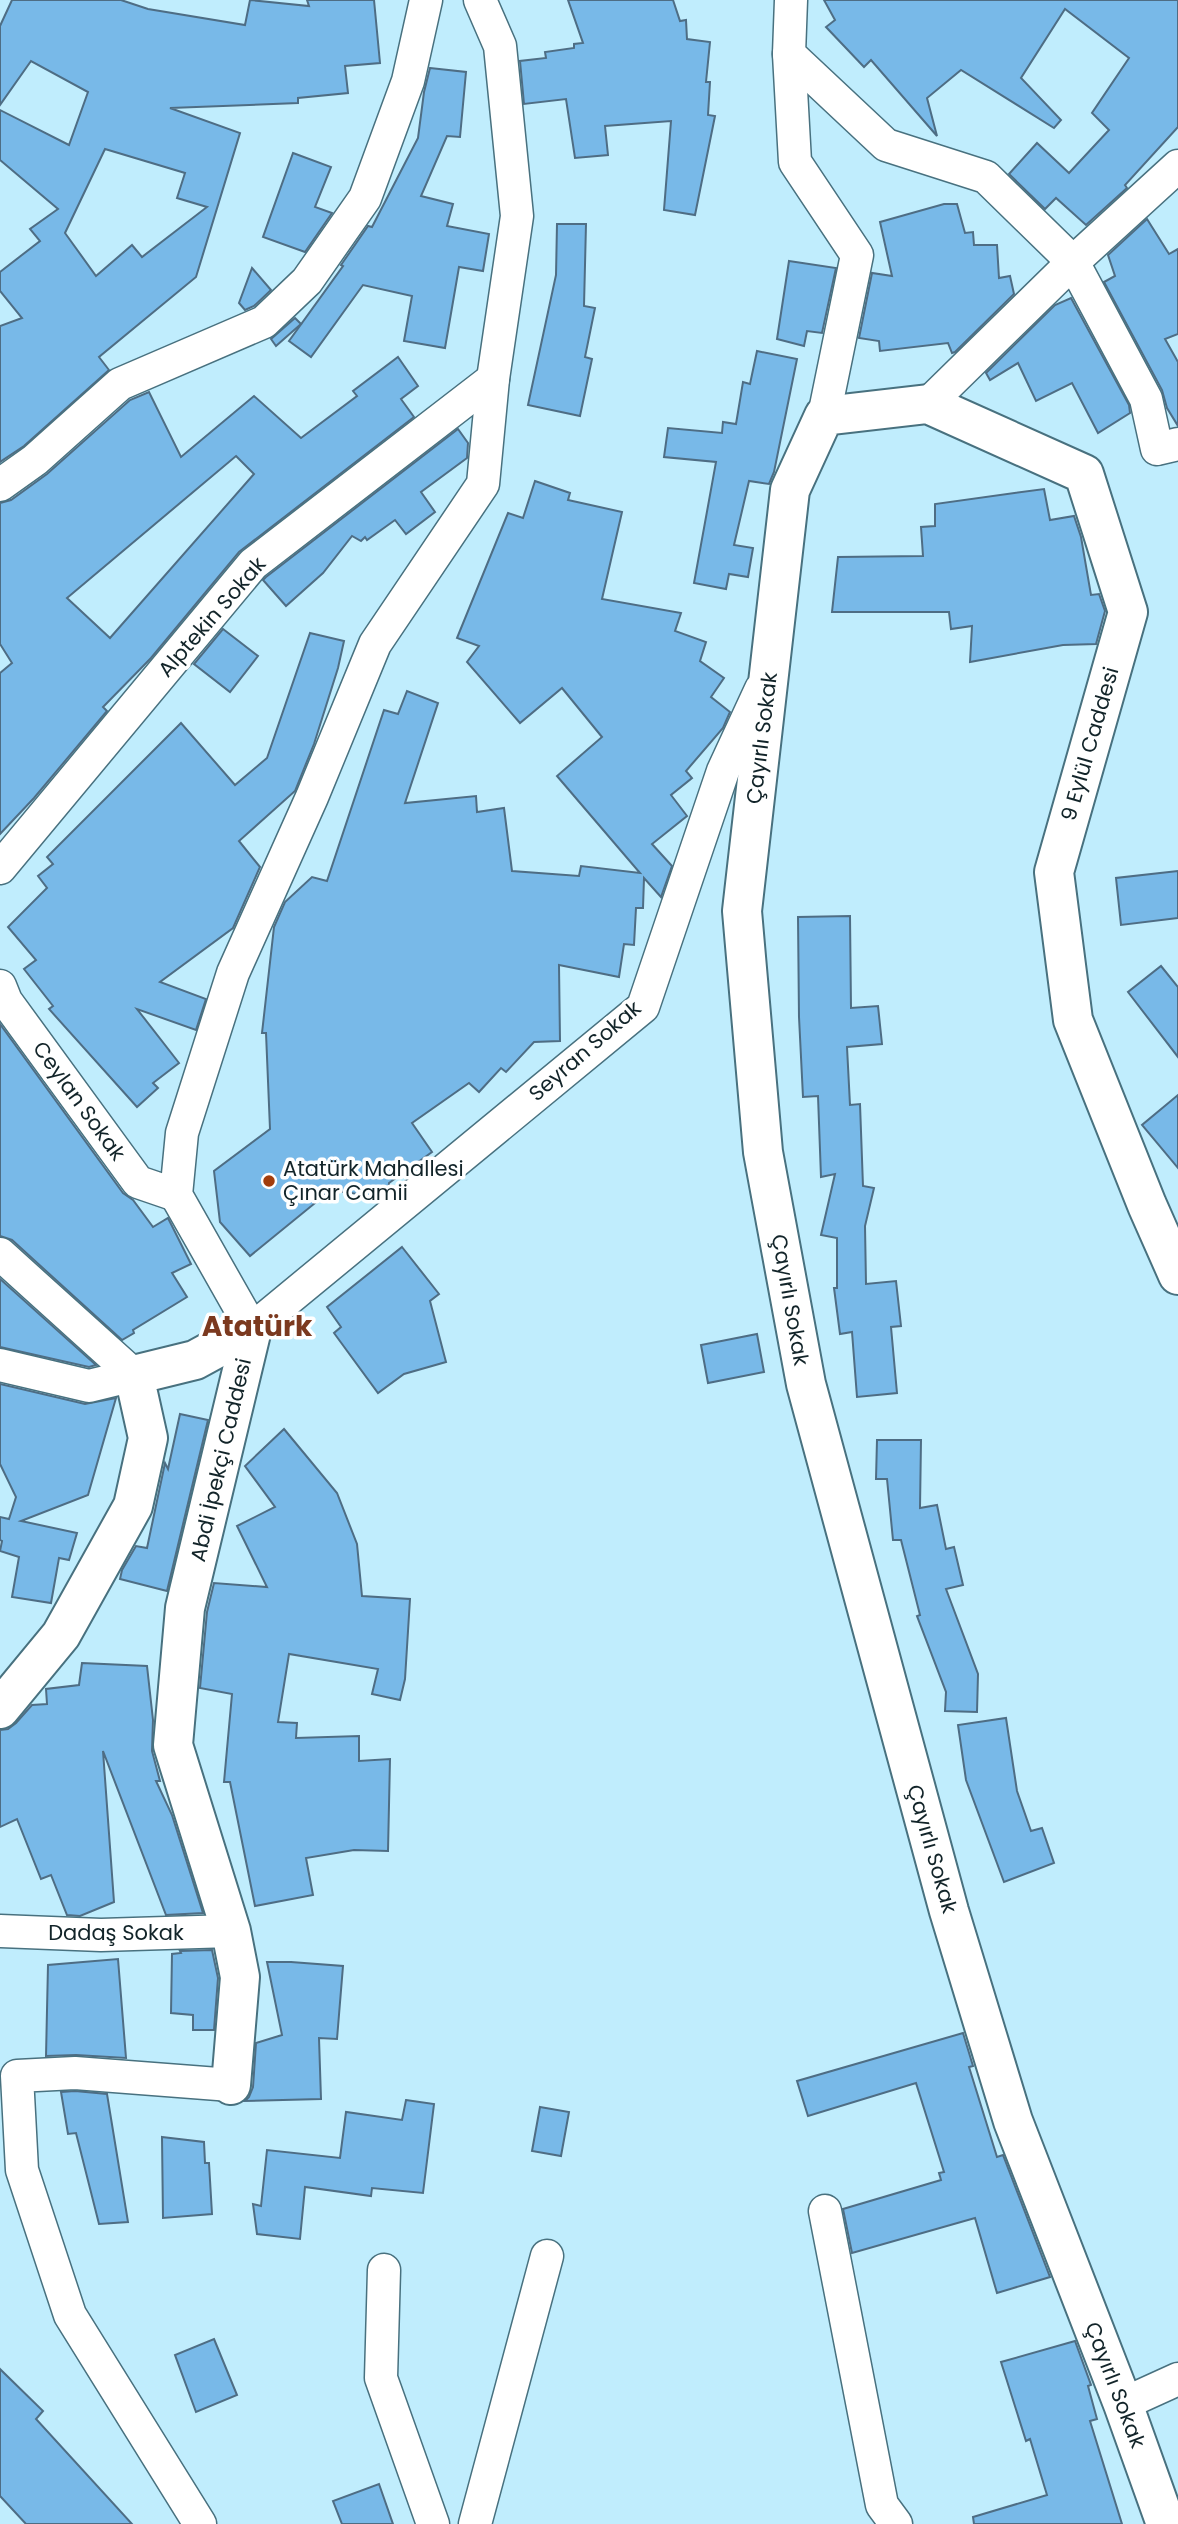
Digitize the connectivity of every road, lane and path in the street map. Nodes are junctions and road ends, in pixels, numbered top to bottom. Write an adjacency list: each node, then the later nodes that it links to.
1 (426, 0): 11 (street)
2 (481, 0): 7 (street)
3 (791, 0): 4 (street, Çayırlı Sokak)
4 (789, 54): 6 (street); 9 (street, Çayırlı Sokak)
5 (1178, 166): 6 (street)
6 (1073, 262): 8 (street); 10 (street)
7 (494, 379): 13 (street, Alptekin Sokak); 15 (street)
8 (928, 404): 9 (street); 16 (street, 9 Eylül Caddesi)
9 (824, 416): 12 (street, Çayırlı Sokak)
10 (1178, 444)
11 (0, 485)
12 (771, 667): 20 (street, Seyran Sokak); 31 (street, Çayırlı Sokak)
13 (0, 868)
14 (0, 986): 15 (street, Ceylan Sokak)
15 (176, 1195): 20 (street)
16 (1147, 1205): 17 (street); 19 (street, 9 Eylül Caddesi)
17 (1178, 1228)
18 (0, 1254): 22 (street)
19 (1178, 1275)
20 (252, 1329): 22 (street, Abdi İpekçi Caddesi); 25 (street, Abdi İpekçi Caddesi)
21 (0, 1365): 22 (street)
22 (134, 1375): 23 (street)
23 (0, 1709)
24 (0, 1931): 25 (street, Dadaş Sokak)
25 (231, 1931): 26 (street, Abdi İpekçi Caddesi)
26 (232, 2085): 32 (street)
27 (825, 2211): 35 (street)
28 (547, 2256): 34 (street)
29 (384, 2270): 33 (street)
30 (1178, 2379): 31 (street)
31 (1123, 2404): 36 (street, Çayırlı Sokak)
32 (200, 2524)
33 (433, 2524)
34 (475, 2524)
35 (896, 2524)
36 (1167, 2524)

